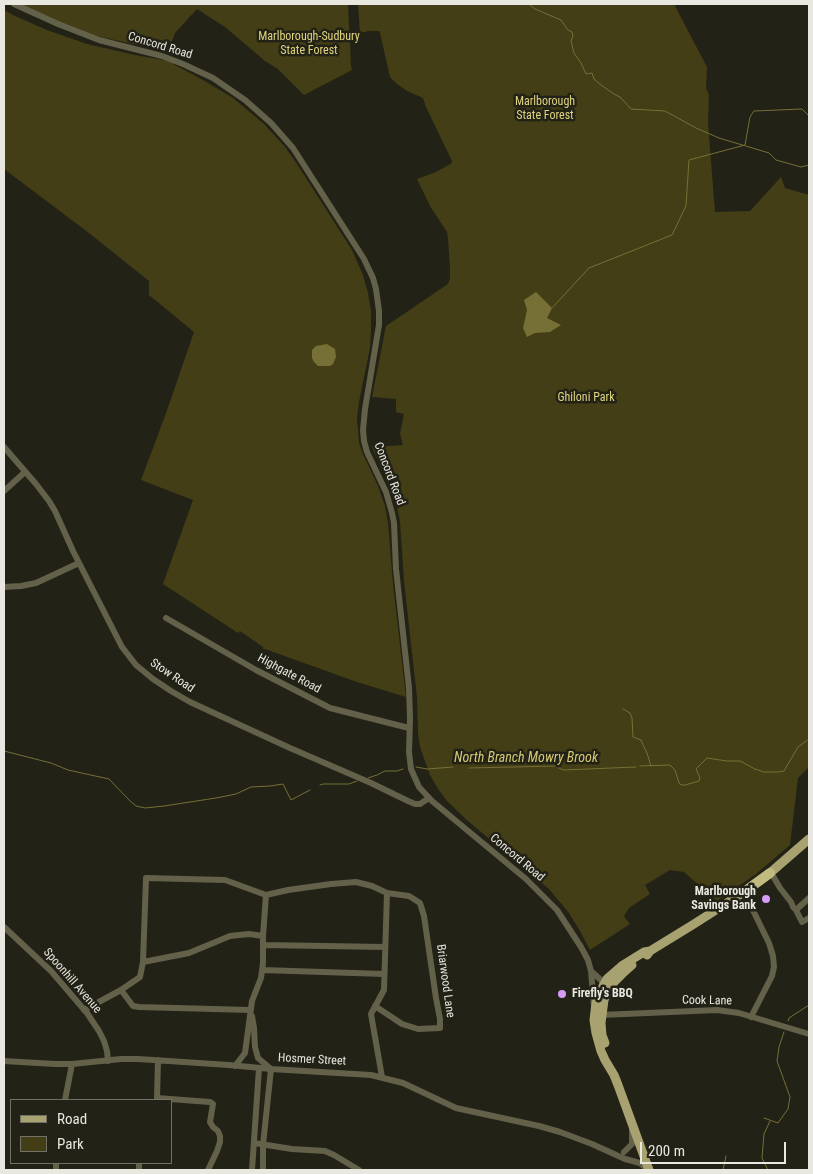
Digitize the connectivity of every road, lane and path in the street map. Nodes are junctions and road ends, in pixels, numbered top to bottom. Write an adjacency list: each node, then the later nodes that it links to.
1 (14, 4): 8 (street, Concord Road)
2 (4, 447): 3 (street, Stow Road)
3 (25, 472): 4 (street); 5 (street, Stow Road)
4 (4, 491)
5 (79, 563): 6 (street); 9 (street, Stow Road)
6 (4, 587)
7 (166, 618): 8 (street, Highgate Road)
8 (409, 728): 9 (street, Concord Road)
9 (429, 798): 24 (street, Concord Road)
10 (809, 839): 11 (main road)
11 (770, 873): 13 (highway); 16 (street)
12 (387, 892): 14 (street, Briarwood Lane); 21 (street); 29 (street, Briarwood Lane)
13 (744, 892): 27 (main road); 33 (street)
14 (266, 895): 19 (street); 22 (street)
15 (809, 898): 16 (street)
16 (796, 910): 17 (street)
17 (809, 918)
18 (4, 927): 30 (street, Spoonhill Avenue)
19 (263, 936): 20 (street); 22 (street)
20 (263, 945): 21 (street); 23 (street)
21 (385, 947): 25 (street)
22 (143, 962): 28 (street)
23 (262, 970): 25 (street); 31 (street)
24 (591, 971): 26 (street, Concord Road); 27 (street)
25 (384, 974): 29 (street)
26 (592, 981): 27 (street); 32 (street, Concord Road)
27 (606, 988): 32 (main road)
28 (122, 990): 30 (street); 31 (street)
29 (375, 1006): 42 (street)
30 (84, 1010): 37 (street, Spoonhill Avenue)
31 (250, 1010): 39 (street); 41 (street)
32 (598, 1017): 33 (street, Cook Lane); 46 (main road)
33 (751, 1017): 34 (street, Cook Lane)
34 (809, 1034)
35 (158, 1060): 37 (street, Hosmer Street); 39 (street, Hosmer Street); 44 (street)
36 (4, 1061): 38 (street, Hosmer Street)
37 (108, 1061): 38 (street, Hosmer Street)
38 (72, 1064): 43 (street)
39 (235, 1066): 40 (street, Hosmer Street)
40 (259, 1068): 41 (street, Hosmer Street); 47 (street)
41 (271, 1069): 42 (street, Hosmer Street); 48 (street)
42 (382, 1077): 50 (street, Hosmer Street)
43 (65, 1099)
44 (157, 1099)
45 (172, 1100): 51 (street)
46 (631, 1119): 49 (main road); 50 (street)
47 (254, 1143): 48 (street); 52 (street)
48 (263, 1145): 53 (street); 54 (street)
49 (642, 1152): 50 (street, Hosmer Street); 55 (main road)
50 (624, 1155): 55 (street, Hosmer Street)
51 (208, 1170)
52 (252, 1170)
53 (263, 1170)
54 (359, 1170)
55 (648, 1170)

